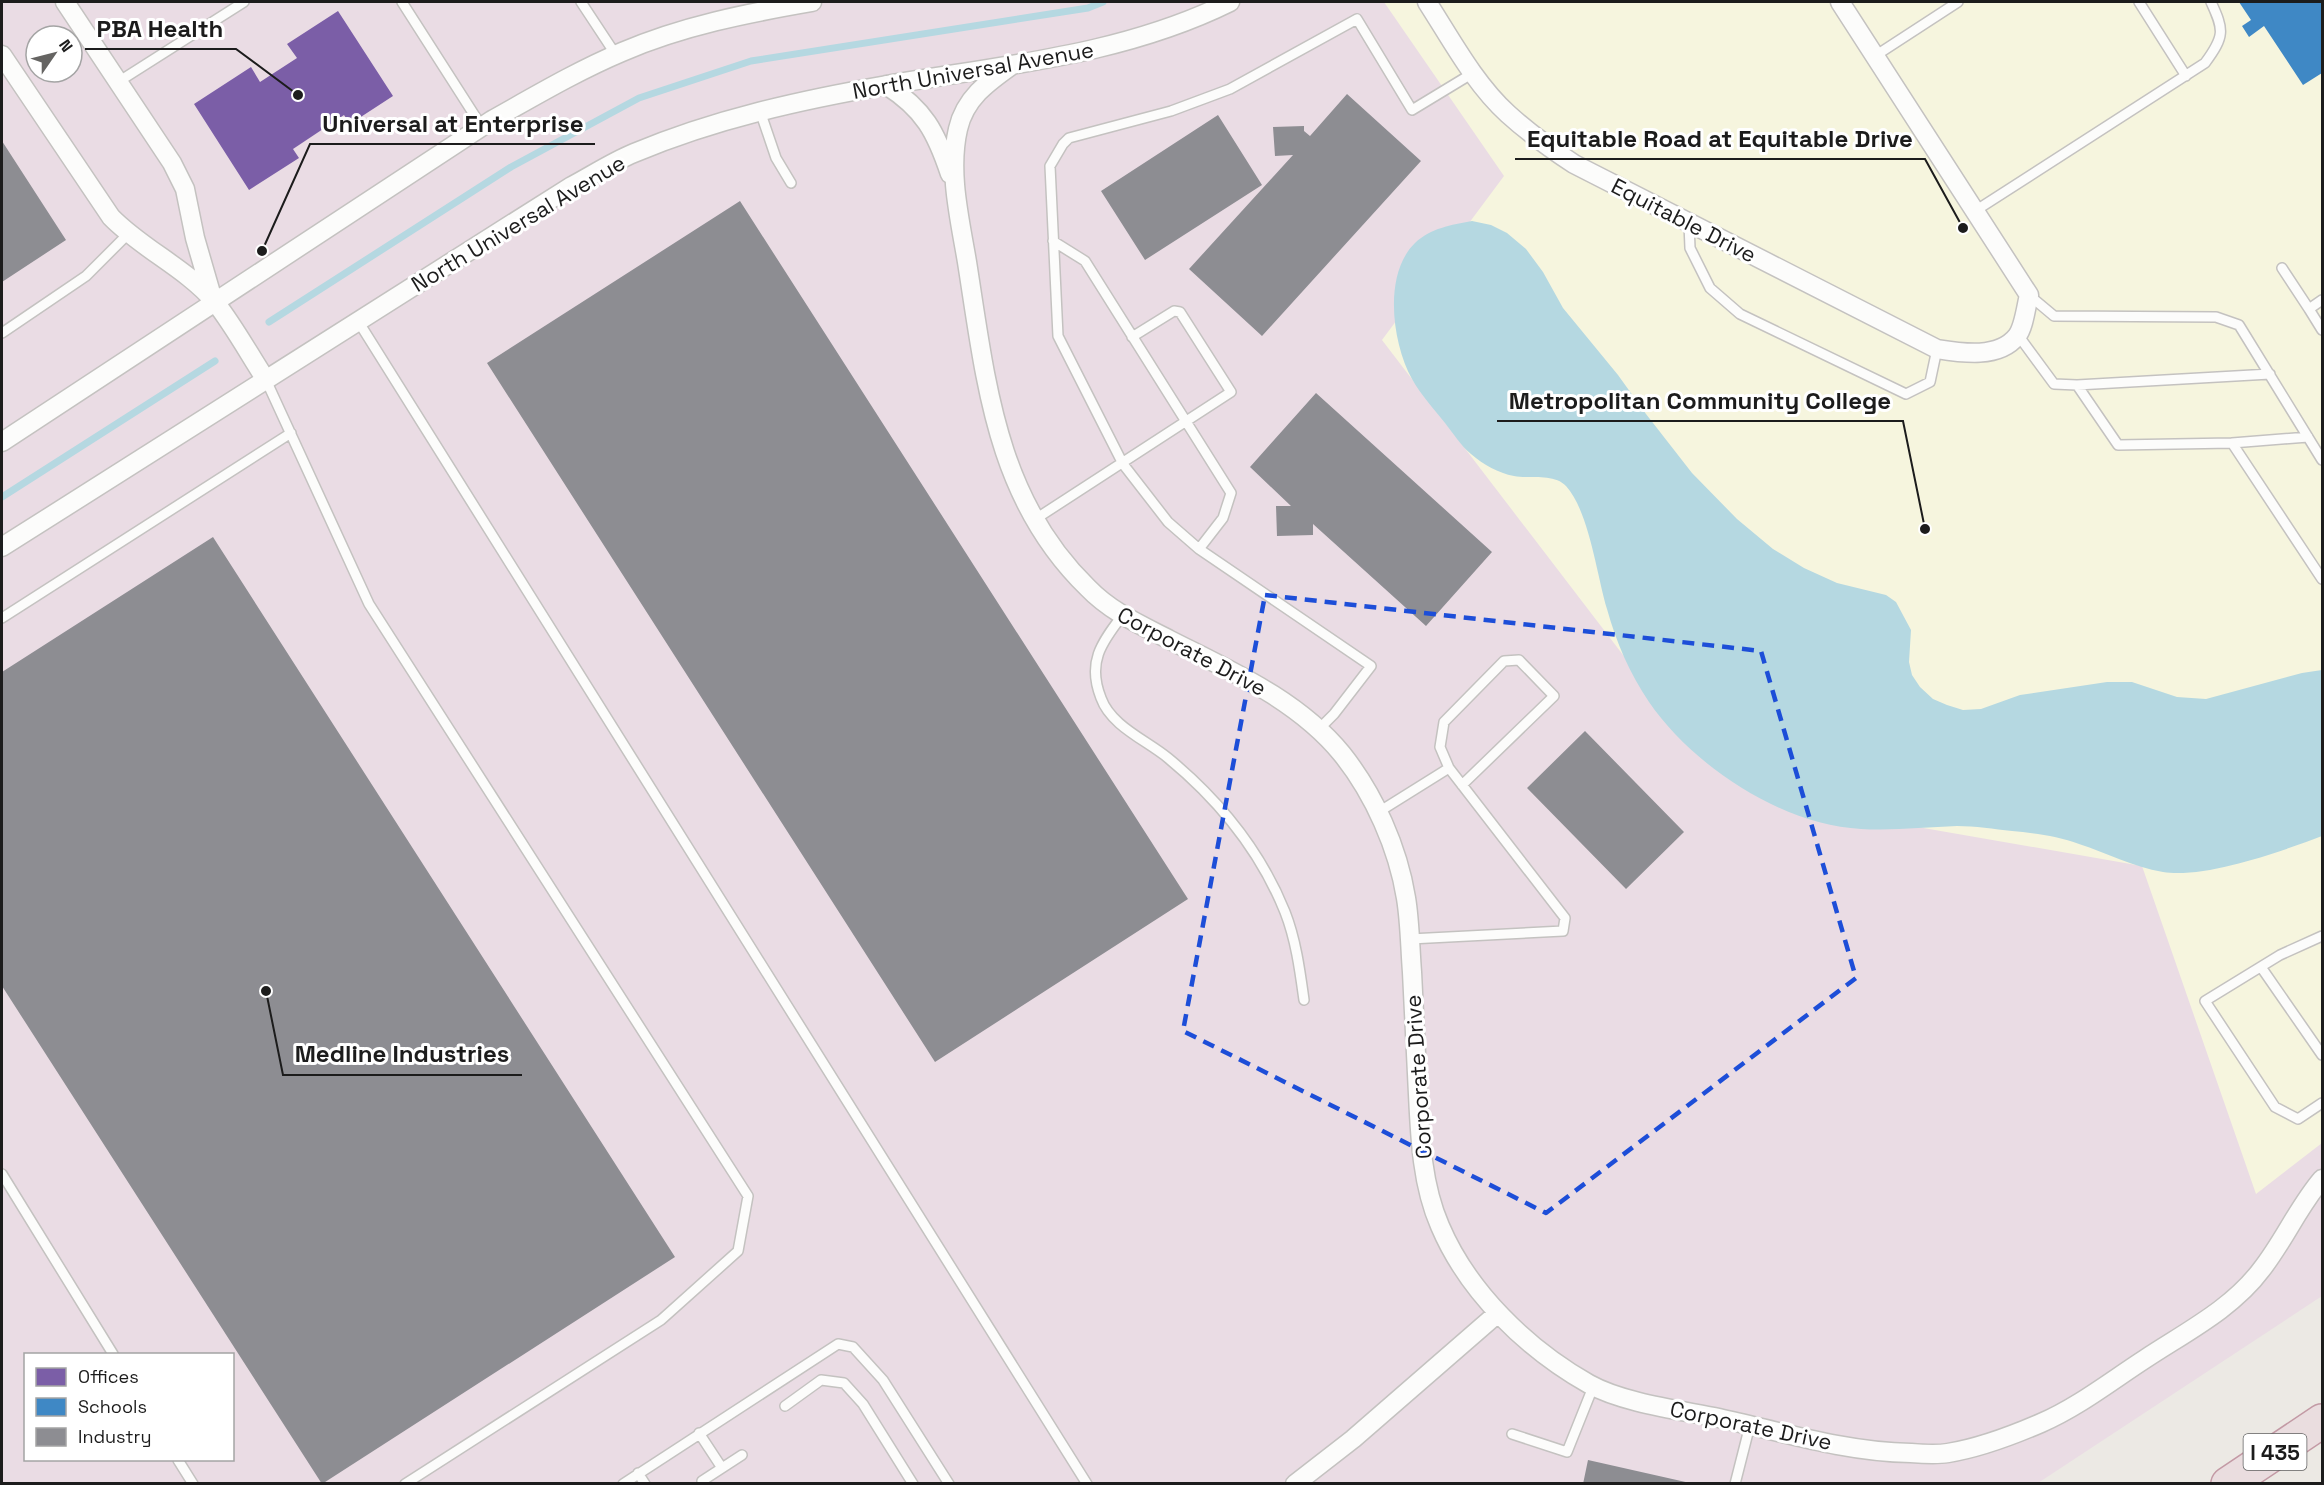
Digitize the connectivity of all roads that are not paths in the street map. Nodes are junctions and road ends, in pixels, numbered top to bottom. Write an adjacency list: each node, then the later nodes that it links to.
1 (65, 2): 18 (street)
2 (244, 2): 18 (lane)
3 (402, 2): 21 (lane)
4 (581, 2): 13 (lane)
5 (812, 2): 13 (street)
6 (1230, 2): 15 (street, North Universal Avenue)
7 (1427, 2): 16 (street, Equitable Drive)
8 (1840, 2): 14 (street)
9 (1958, 2): 14 (lane)
10 (2139, 2): 17 (lane)
11 (2211, 2): 17 (lane)
12 (2, 55): 26 (street)
13 (616, 55): 21 (street)
14 (1875, 56): 24 (street)
15 (1012, 65): 19 (street, North Universal Avenue); 23 (street, Corporate Drive)
16 (1473, 73): 25 (street, Equitable Drive); 27 (lane)
17 (2186, 76): 24 (lane)
18 (118, 82): 31 (street)
19 (886, 85): 20 (street, North Universal Avenue); 23 (street, Corporate Drive)
20 (760, 111): 22 (lane); 33 (street, North Universal Avenue)
21 (482, 127): 31 (street)
22 (791, 183)
23 (956, 190): 49 (street, Corporate Drive)
24 (1975, 211): 29 (street)
25 (1689, 224): 38 (street, Equitable Drive); 38 (lane)
26 (128, 234): 31 (street); 35 (lane)
27 (1053, 241): 37 (lane); 48 (lane)
28 (2282, 268): 32 (lane)
29 (2029, 295): 36 (street); 39 (lane)
30 (2322, 300): 32 (lane)
31 (214, 302): 40 (street); 45 (street)
32 (2309, 309): 34 (lane)
33 (358, 321): 40 (street, North Universal Avenue); 86 (lane)
34 (2322, 330)
35 (2, 333)
36 (2018, 335): 38 (street, Equitable Drive); 41 (lane)
37 (1132, 337): 42 (lane); 42 (lane)
38 (1936, 349)
39 (2270, 374): 41 (lane); 44 (lane)
40 (266, 380): 43 (lane); 50 (street, North Universal Avenue)
41 (2077, 385): 46 (lane)
42 (1186, 422): 48 (lane); 51 (lane)
43 (291, 433): 54 (lane); 81 (lane)
44 (2308, 437): 46 (lane); 47 (lane)
45 (2, 442)
46 (2232, 443): 52 (lane)
47 (2322, 460)
48 (1123, 464): 49 (lane); 51 (lane)
49 (1034, 521): 53 (street, Corporate Drive)
50 (2, 547)
51 (1199, 549): 55 (lane)
52 (2322, 579)
53 (1122, 616): 55 (street, Corporate Drive); 62 (lane)
54 (2, 618)
55 (1319, 729): 58 (street, Corporate Drive)
56 (1449, 768): 57 (lane); 57 (lane); 58 (lane)
57 (1462, 785): 60 (lane)
58 (1377, 813): 60 (street, Corporate Drive)
59 (2322, 936): 61 (lane)
60 (1410, 939): 67 (street, Corporate Drive)
61 (2261, 967): 63 (lane); 64 (lane)
62 (1304, 1000)
63 (2322, 1055)
64 (2322, 1103)
65 (2, 1174): 68 (lane)
66 (2322, 1179): 72 (street, Corporate Drive)
67 (1498, 1313): 69 (street, Corporate Drive); 87 (street)
68 (112, 1353)
69 (1593, 1387): 72 (street, Corporate Drive); 74 (lane)
70 (785, 1406): 84 (lane)
71 (2322, 1421): 89 (highway, I 435)
72 (1750, 1425): 88 (lane)
73 (699, 1433): 77 (lane); 78 (lane); 85 (lane)
74 (1512, 1434)
75 (742, 1455): 77 (lane)
76 (179, 1461): 80 (lane)
77 (722, 1468): 79 (lane)
78 (638, 1473): 82 (lane); 83 (lane)
79 (702, 1481)
80 (193, 1484)
81 (405, 1484)
82 (623, 1484)
83 (645, 1484)
84 (913, 1484)
85 (949, 1484)
86 (1087, 1484)
87 (1295, 1484)
88 (1735, 1484)
89 (2228, 1484)

